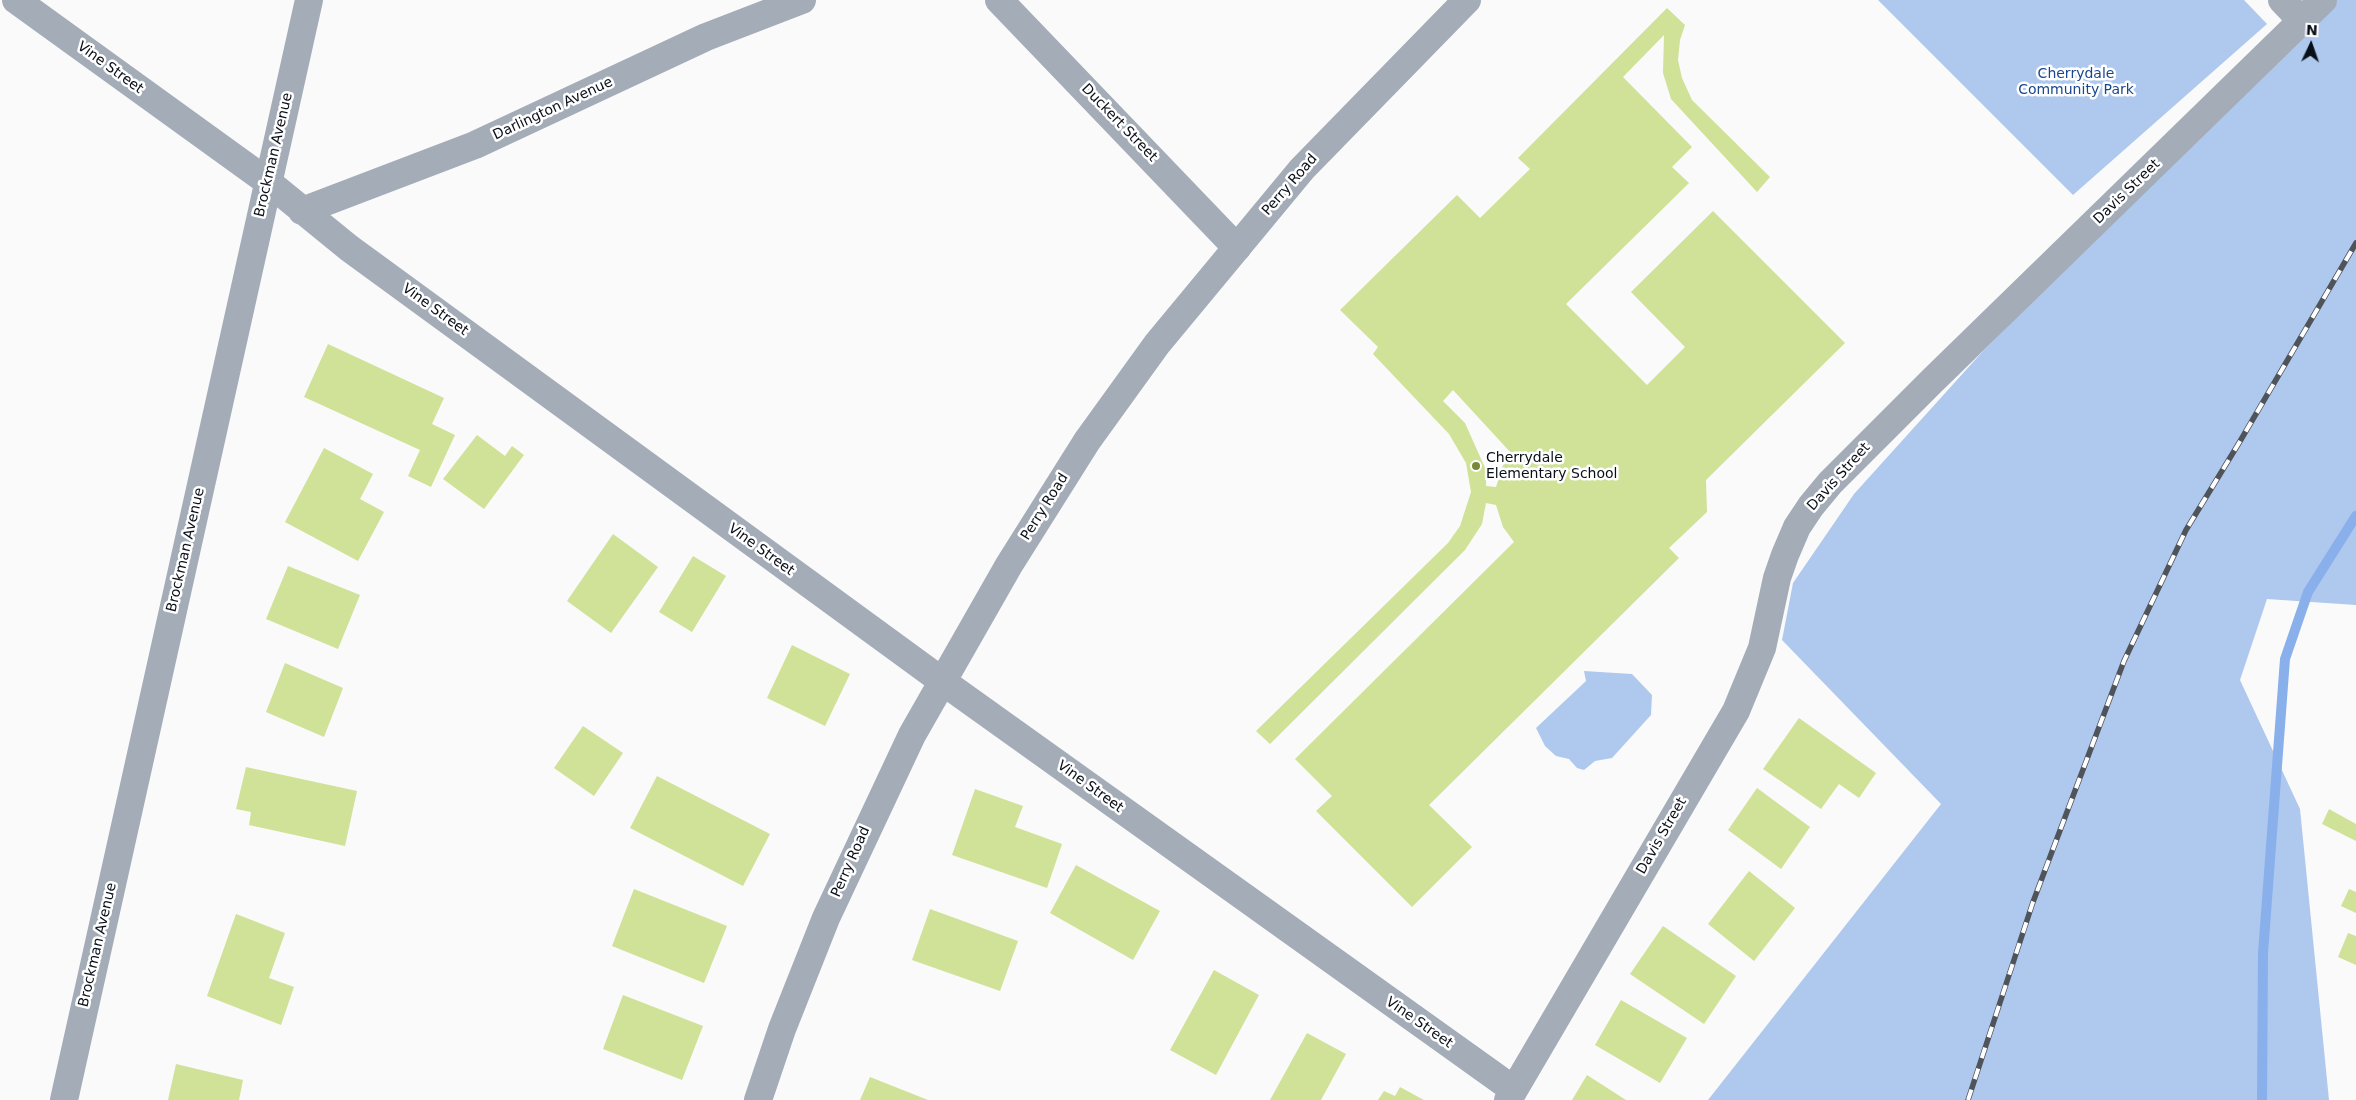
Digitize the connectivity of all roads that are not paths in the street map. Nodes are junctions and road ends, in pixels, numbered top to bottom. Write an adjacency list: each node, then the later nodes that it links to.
1 (16, 0): 9 (street, Vine Street)
2 (309, 0): 9 (street, Brockman Avenue)
3 (802, 0): 10 (street, Darlington Avenue)
4 (999, 0): 11 (street, Duckert Street)
5 (1467, 0): 11 (street, Perry Road)
6 (2282, 0): 8 (street)
7 (2324, 0): 8 (street, Davis Street)
8 (2303, 22): 13 (street, Davis Street)
9 (268, 182): 10 (street, Vine Street); 14 (street, Brockman Avenue)
10 (302, 211): 12 (street, Vine Street)
11 (1237, 248): 12 (street, Perry Road)
12 (942, 681): 13 (street, Vine Street); 15 (street, Perry Road)
13 (1511, 1095)
14 (64, 1100)
15 (758, 1100)

